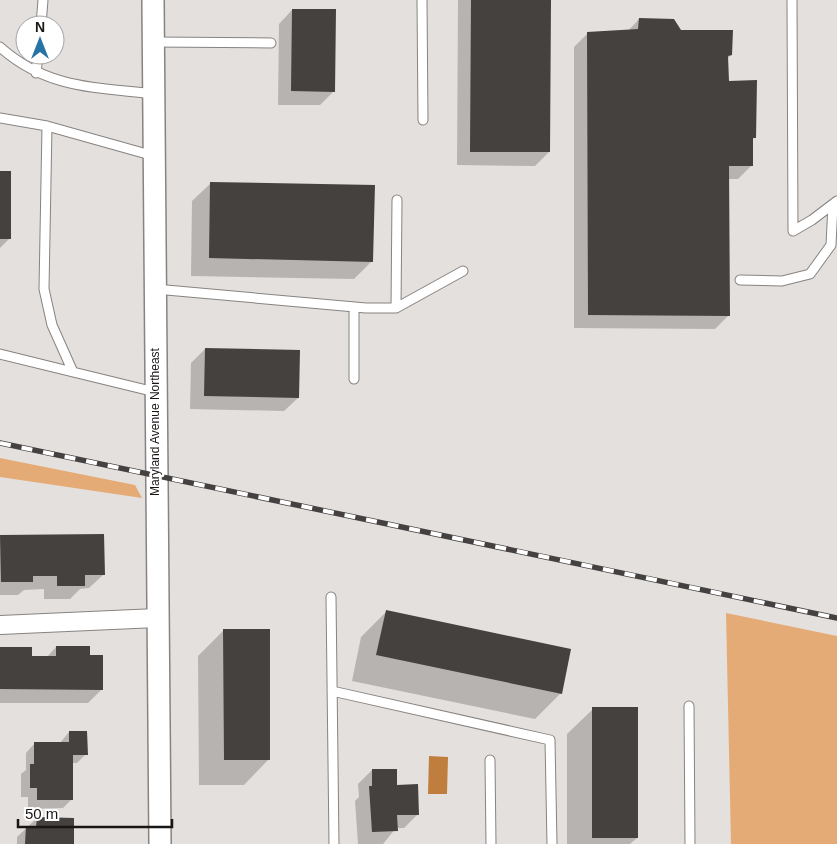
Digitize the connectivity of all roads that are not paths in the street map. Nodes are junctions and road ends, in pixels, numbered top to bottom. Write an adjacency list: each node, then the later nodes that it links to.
1 (43, 0): 5 (lane)
2 (154, 0): 6 (street, Maryland Avenue Northeast)
3 (422, 0): 13 (lane)
4 (792, 0): 17 (lane)
5 (42, 15)
6 (154, 42): 7 (lane); 11 (street, Maryland Avenue Northeast)
7 (271, 43)
8 (0, 47): 10 (lane)
9 (37, 65): 10 (lane)
10 (36, 73): 11 (lane)
11 (154, 94): 15 (street, Maryland Avenue Northeast)
12 (0, 118): 14 (lane)
13 (423, 120)
14 (47, 126): 15 (lane); 24 (lane)
15 (154, 156): 20 (street, Maryland Avenue Northeast)
16 (397, 200): 22 (lane)
17 (835, 202): 19 (lane)
18 (463, 270): 22 (lane)
19 (740, 280)
20 (155, 289): 21 (lane); 26 (street, Maryland Avenue Northeast)
21 (354, 307): 22 (lane); 25 (lane)
22 (396, 308)
23 (0, 354): 24 (lane)
24 (73, 372): 26 (lane)
25 (354, 379)
26 (155, 392): 28 (street, Maryland Avenue Northeast)
27 (331, 597): 30 (lane)
28 (157, 618): 29 (street); 33 (street, Maryland Avenue Northeast)
29 (0, 625)
30 (332, 691): 34 (lane); 36 (lane)
31 (689, 706): 37 (lane)
32 (490, 760): 35 (lane)
33 (160, 844)
34 (334, 844)
35 (490, 844)
36 (552, 844)
37 (690, 844)

